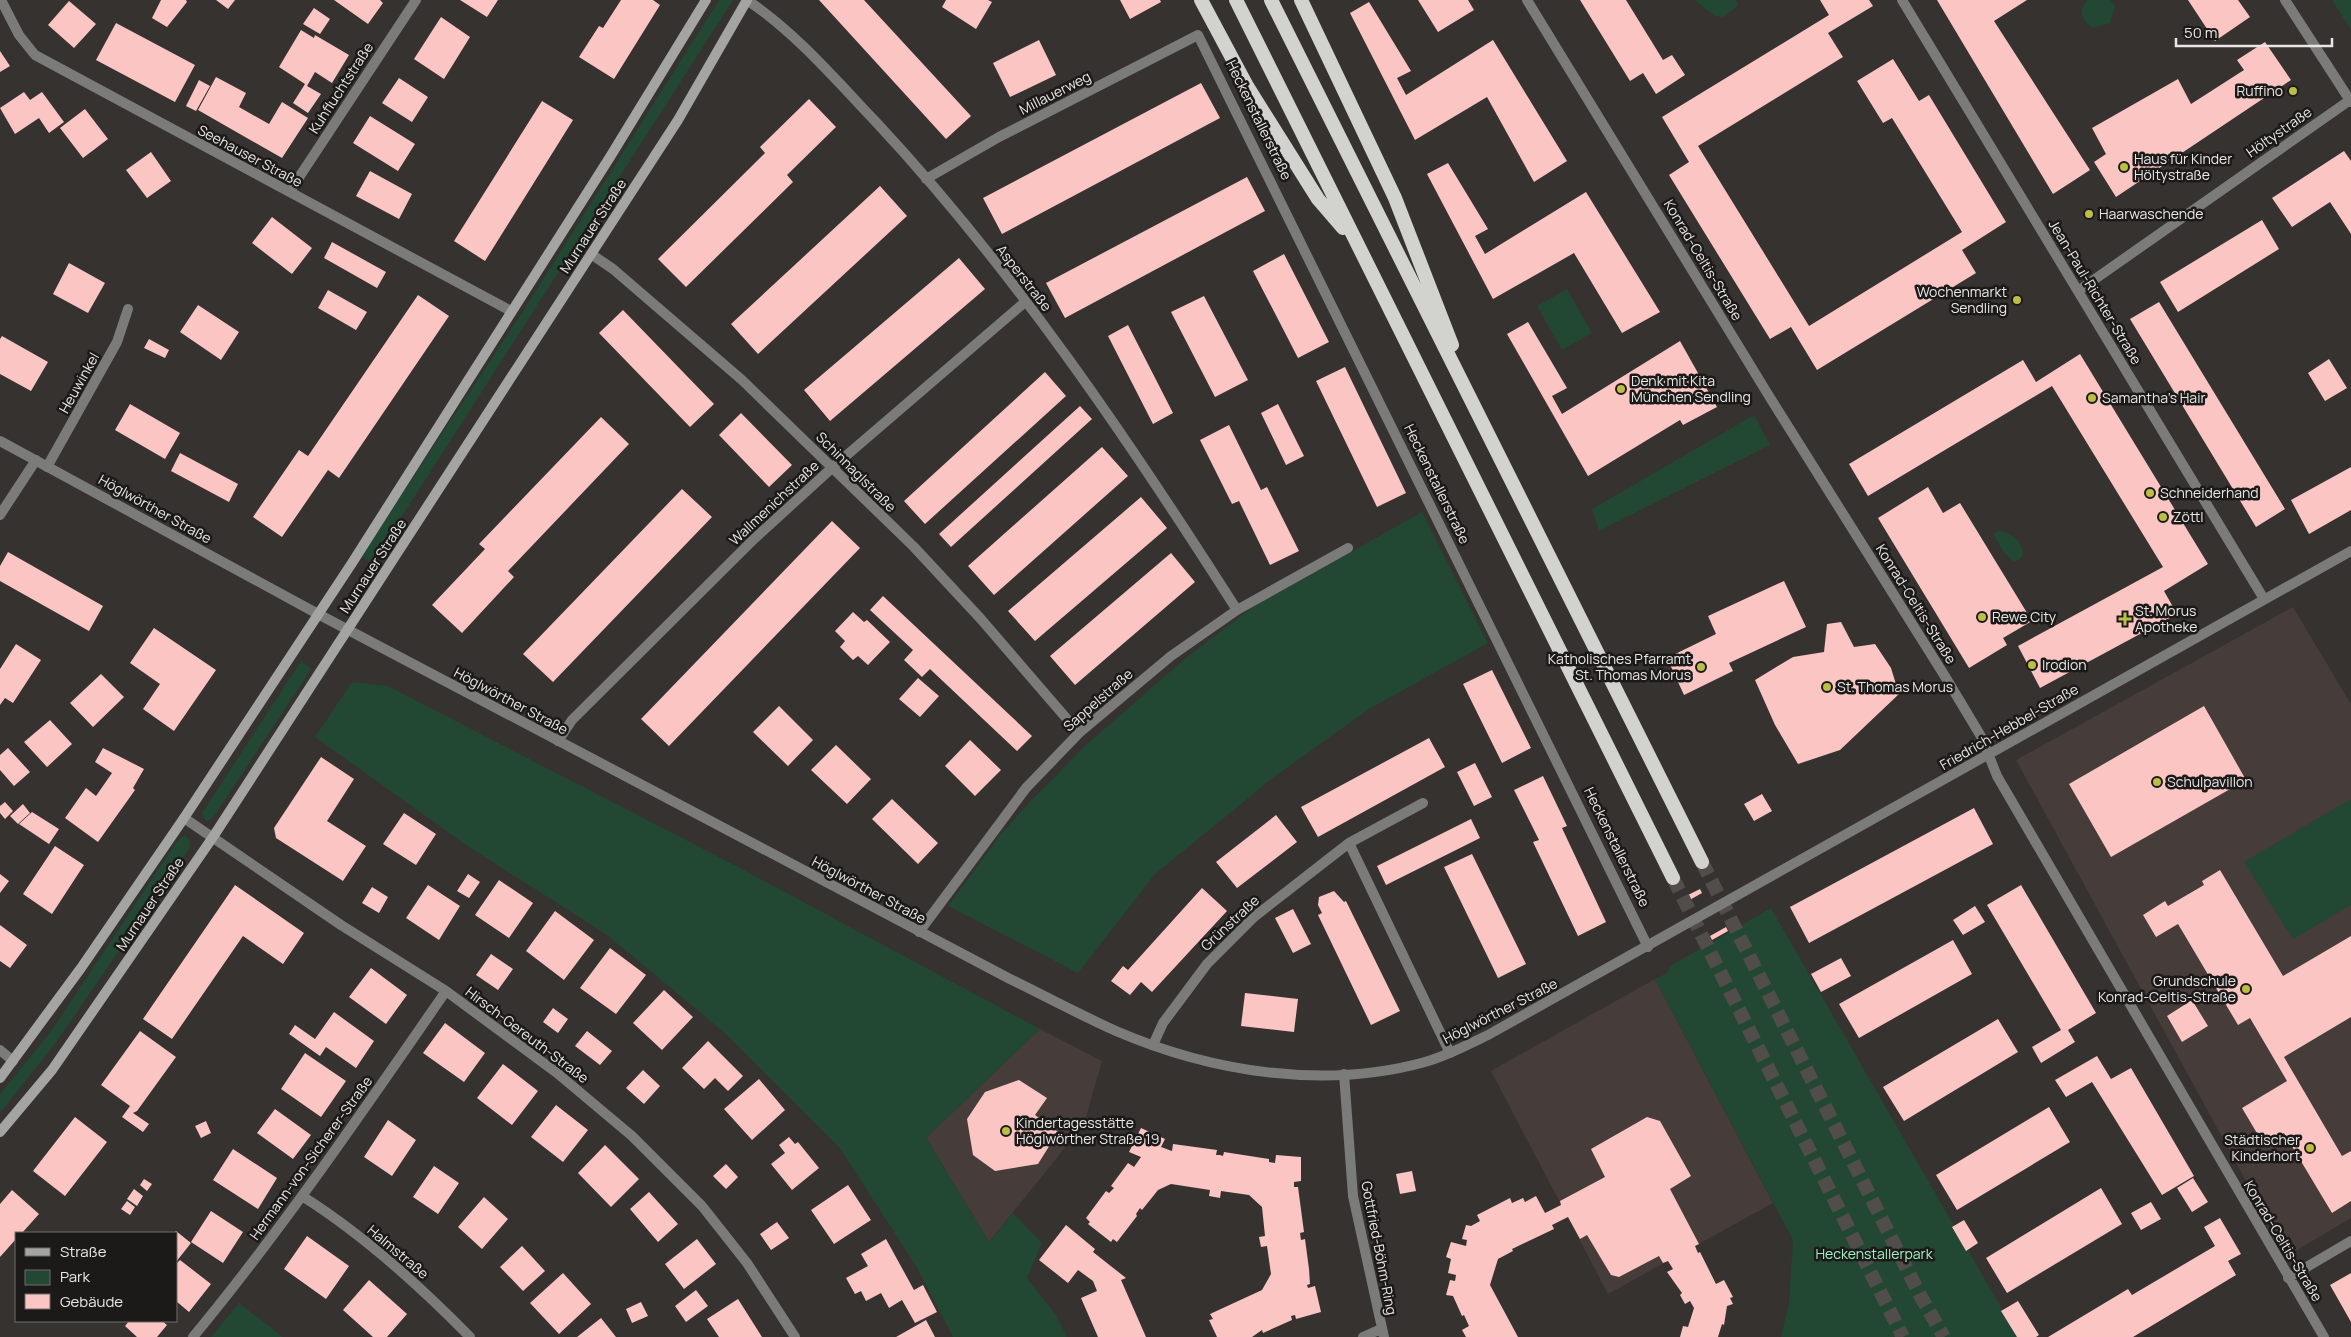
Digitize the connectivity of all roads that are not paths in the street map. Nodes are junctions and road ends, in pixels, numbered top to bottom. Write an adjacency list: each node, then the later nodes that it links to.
1 (1, 0): 15 (street, Seehauser Straße)
2 (416, 0): 15 (street, Kuhfluchtstraße)
3 (706, 0): 21 (main road, Murnauer Straße)
4 (747, 0): 14 (street, Asperstraße); 17 (main road, Murnauer Straße)
5 (1201, 0): 16 (highway)
6 (1236, 0): 16 (highway)
7 (1271, 0): 22 (highway)
8 (1302, 0): 22 (highway)
9 (1527, 0): 36 (street, Konrad-Celtis-Straße)
10 (1902, 0): 18 (street, Jean-Paul-Richter-Straße)
11 (2285, 0): 13 (street)
12 (1198, 35): 14 (street, Millauerweg); 45 (street, Heckenstallerstraße)
13 (2350, 101): 18 (street, Höltystraße)
14 (926, 179): 19 (street, Asperstraße)
15 (290, 191): 21 (street, Seehauser Straße)
16 (1358, 245): 42 (highway)
17 (591, 254): 26 (street, Schinnaglstraße); 33 (main road, Murnauer Straße)
18 (2078, 291): 30 (street, Jean-Paul-Richter-Straße)
19 (1025, 302): 26 (street, Wallmenichstraße); 31 (street, Asperstraße)
20 (128, 309): 25 (street, Heuwinkel)
21 (510, 311): 32 (main road, Murnauer Straße)
22 (1470, 395): 41 (highway)
23 (0, 441): 24 (street, Höglwörther Straße)
24 (36, 460): 25 (street, Höglwörther Straße); 27 (street)
25 (47, 466): 32 (street, Höglwörther Straße)
26 (833, 467): 34 (street, Schinnaglstraße); 35 (street, Wallmenichstraße)
27 (0, 515)
28 (1348, 548): 31 (street, Sappelstraße)
29 (2351, 551): 30 (street, Friedrich-Hebbel-Straße)
30 (2264, 599): 36 (street, Friedrich-Hebbel-Straße)
31 (1236, 610): 34 (street, Sappelstraße)
32 (318, 614): 33 (street, Höglwörther Straße); 38 (main road, Murnauer Straße)
33 (348, 630): 35 (street, Höglwörther Straße); 39 (main road, Murnauer Straße)
34 (1079, 733): 44 (street, Sappelstraße)
35 (558, 741): 44 (street, Höglwörther Straße)
36 (1988, 755): 43 (street, Friedrich-Hebbel-Straße); 56 (street, Konrad-Celtis-Straße)
37 (1423, 803): 40 (street, Grünstraße)
38 (184, 818): 39 (street, Hirsch-Gereuth-Straße); 50 (main road, Murnauer Straße)
39 (213, 838): 46 (street, Hirsch-Gereuth-Straße); 53 (main road, Murnauer Straße)
40 (1349, 843): 47 (street, Grünstraße); 49 (street)
41 (1702, 862)
42 (1673, 878)
43 (1759, 884): 45 (street, Höglwörther Straße)
44 (919, 932): 47 (street, Höglwörther Straße)
45 (1648, 947): 49 (street, Höglwörther Straße)
46 (446, 991): 54 (street, Hermann-von-Sicherer-Straße); 60 (street, Hirsch-Gereuth-Straße)
47 (1153, 1044): 51 (street, Höglwörther Straße)
48 (0, 1050): 50 (street)
49 (1450, 1053): 51 (street, Höglwörther Straße)
50 (13, 1061): 52 (main road, Murnauer Straße)
51 (1344, 1074): 57 (street, Gottfried-Böhm-Ring)
52 (0, 1078)
53 (0, 1132)
54 (302, 1196): 58 (street, Hermann-von-Sicherer-Straße); 59 (street, Halmstraße)
55 (2351, 1241): 56 (street)
56 (2288, 1278): 62 (street, Konrad-Celtis-Straße)
57 (1382, 1333): 61 (street)
58 (193, 1337)
59 (470, 1337)
60 (795, 1337)
61 (1363, 1337)
62 (2324, 1337)

